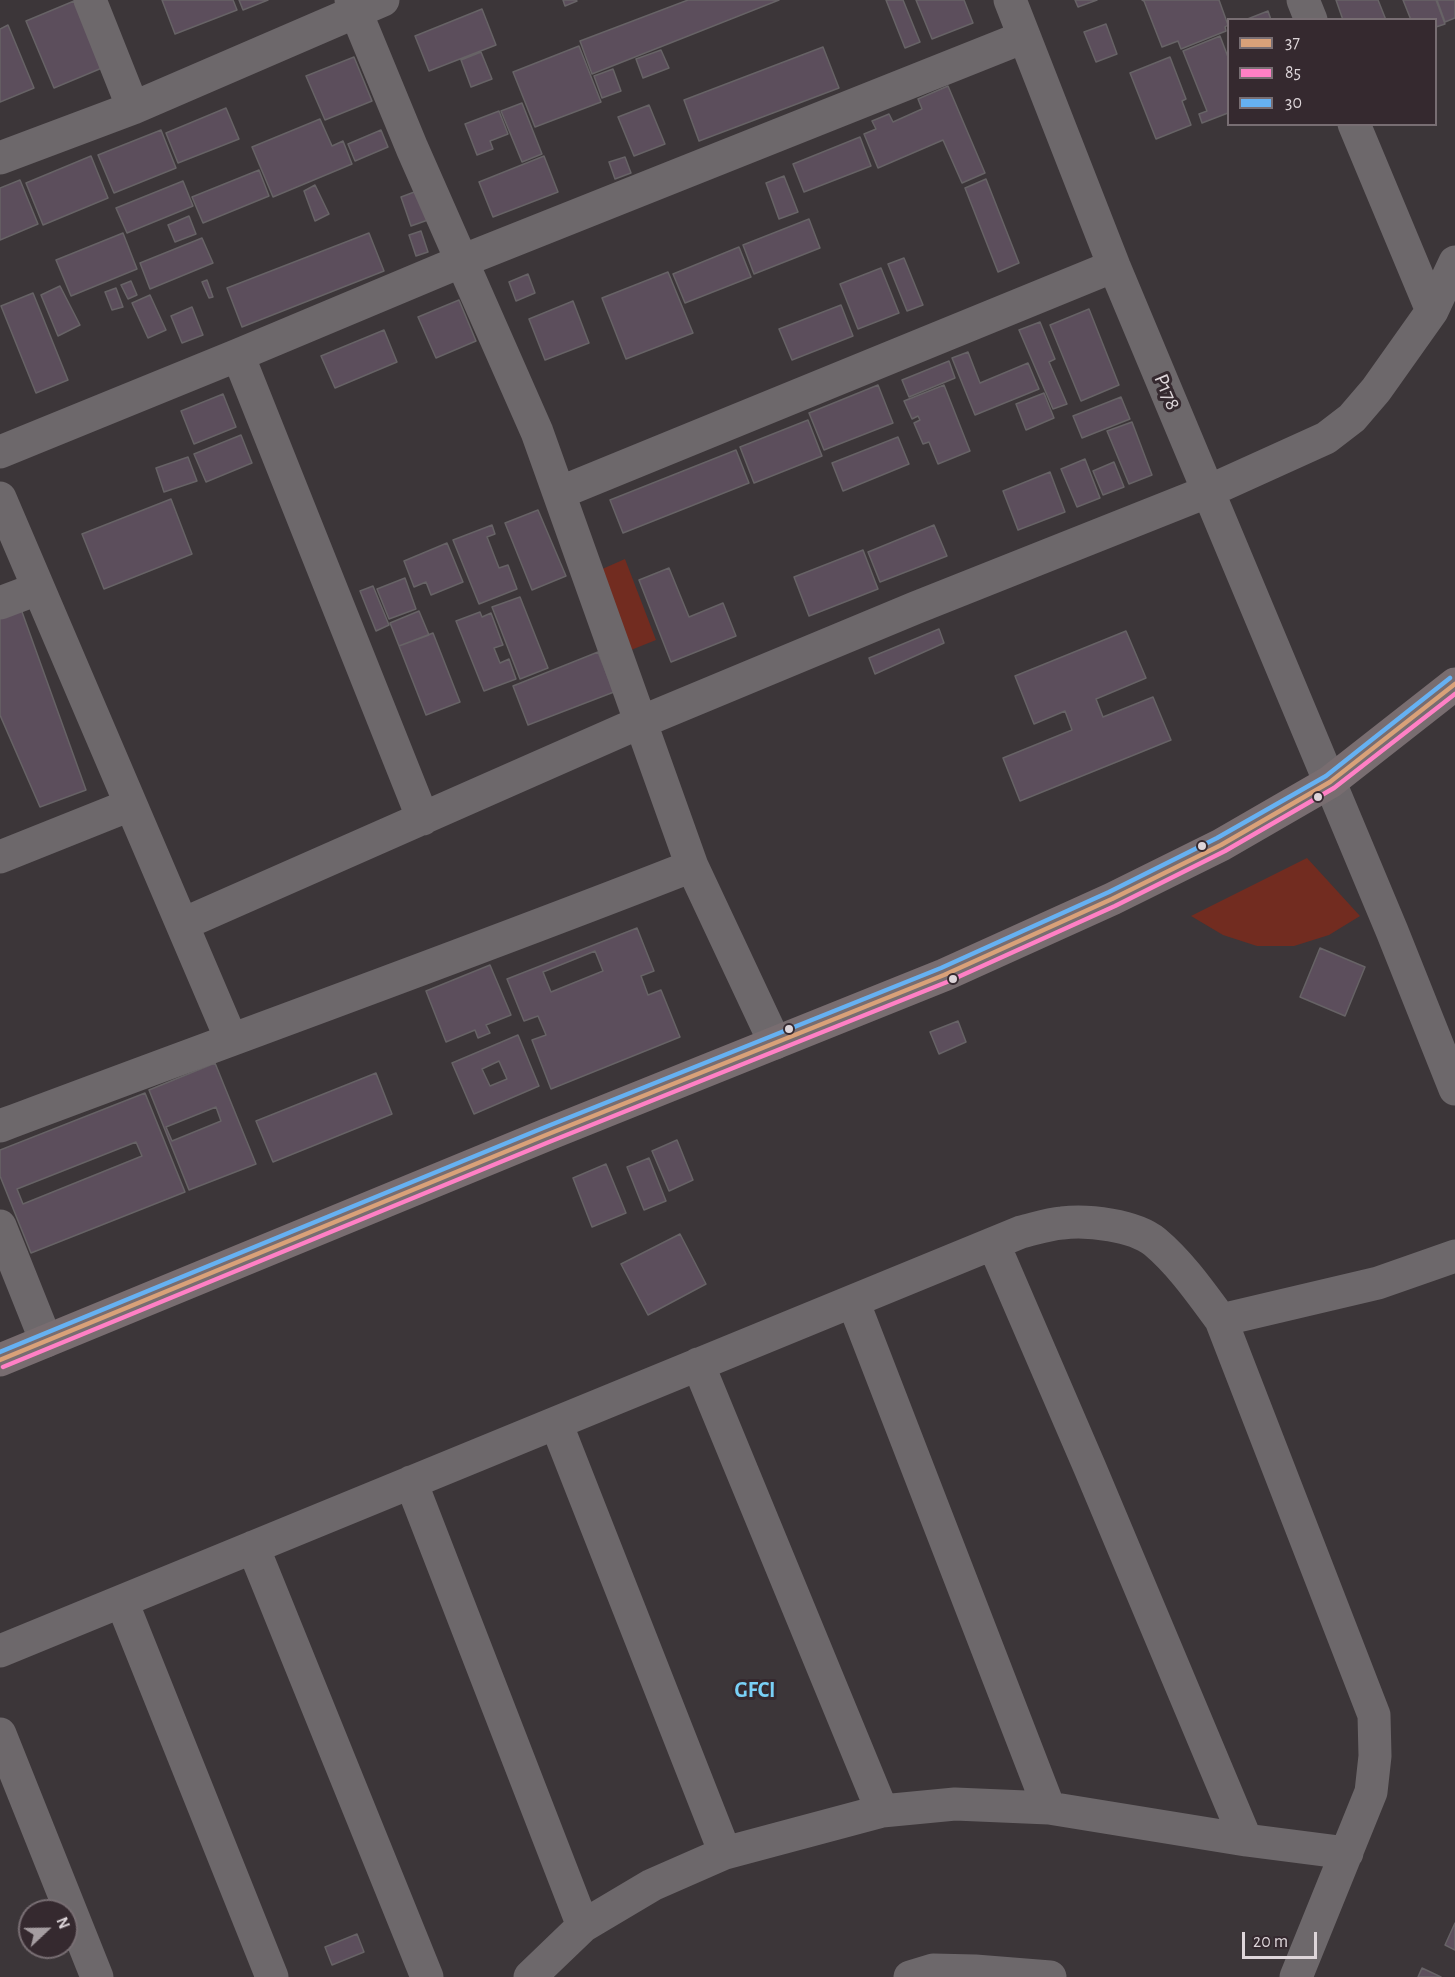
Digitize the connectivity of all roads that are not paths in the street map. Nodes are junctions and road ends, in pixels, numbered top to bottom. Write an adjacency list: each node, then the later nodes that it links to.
1 (90, 0): 7 (street)
2 (1010, 0): 6 (street, P178)
3 (1303, 0): 5 (street)
4 (363, 4): 7 (street); 10 (street)
5 (1310, 18)
6 (1024, 37): 10 (street); 12 (street, P178)
7 (133, 108): 9 (street)
8 (1355, 126): 13 (street)
9 (0, 158)
10 (462, 261): 14 (street); 17 (street)
11 (1455, 262): 13 (street)
12 (1114, 266): 16 (street, P178); 17 (street)
13 (1432, 311): 16 (street)
14 (238, 355): 15 (street); 25 (street)
15 (0, 452)
16 (1209, 491): 22 (street); 23 (street, P178)
17 (560, 493): 22 (street)
18 (0, 498): 19 (street)
19 (37, 589): 20 (street); 24 (street)
20 (0, 603)
21 (1455, 684): 23 (main road)
22 (641, 722): 25 (street); 27 (street)
23 (1330, 782): 30 (main road); 31 (street, P178)
24 (130, 805): 26 (street); 28 (street)
25 (423, 819): 28 (street)
26 (0, 857)
27 (692, 867): 29 (street); 30 (street)
28 (183, 924): 29 (street)
29 (231, 1039): 32 (street)
30 (775, 1043): 38 (main road)
31 (1455, 1089)
32 (0, 1126)
33 (0, 1226): 38 (street)
34 (994, 1245): 36 (street); 37 (street); 49 (street)
35 (1455, 1256): 37 (street)
36 (853, 1301): 40 (street); 47 (street)
37 (1221, 1320): 51 (street)
38 (46, 1341): 39 (main road)
39 (0, 1360)
40 (698, 1365): 41 (street); 48 (street)
41 (556, 1423): 42 (street); 50 (street)
42 (411, 1482): 43 (street); 52 (street)
43 (253, 1547): 44 (street); 55 (street)
44 (122, 1602): 45 (street); 54 (street)
45 (0, 1651)
46 (0, 1734): 53 (street)
47 (1049, 1808): 48 (street); 49 (street)
48 (882, 1810): 50 (street)
49 (1246, 1840): 51 (street)
50 (725, 1853): 52 (street)
51 (1347, 1853): 59 (street)
52 (583, 1926): 56 (street)
53 (97, 1977)
54 (272, 1977)
55 (427, 1977)
56 (530, 1977)
57 (910, 1977): 58 (street)
58 (1050, 1977)
59 (1296, 1977)

